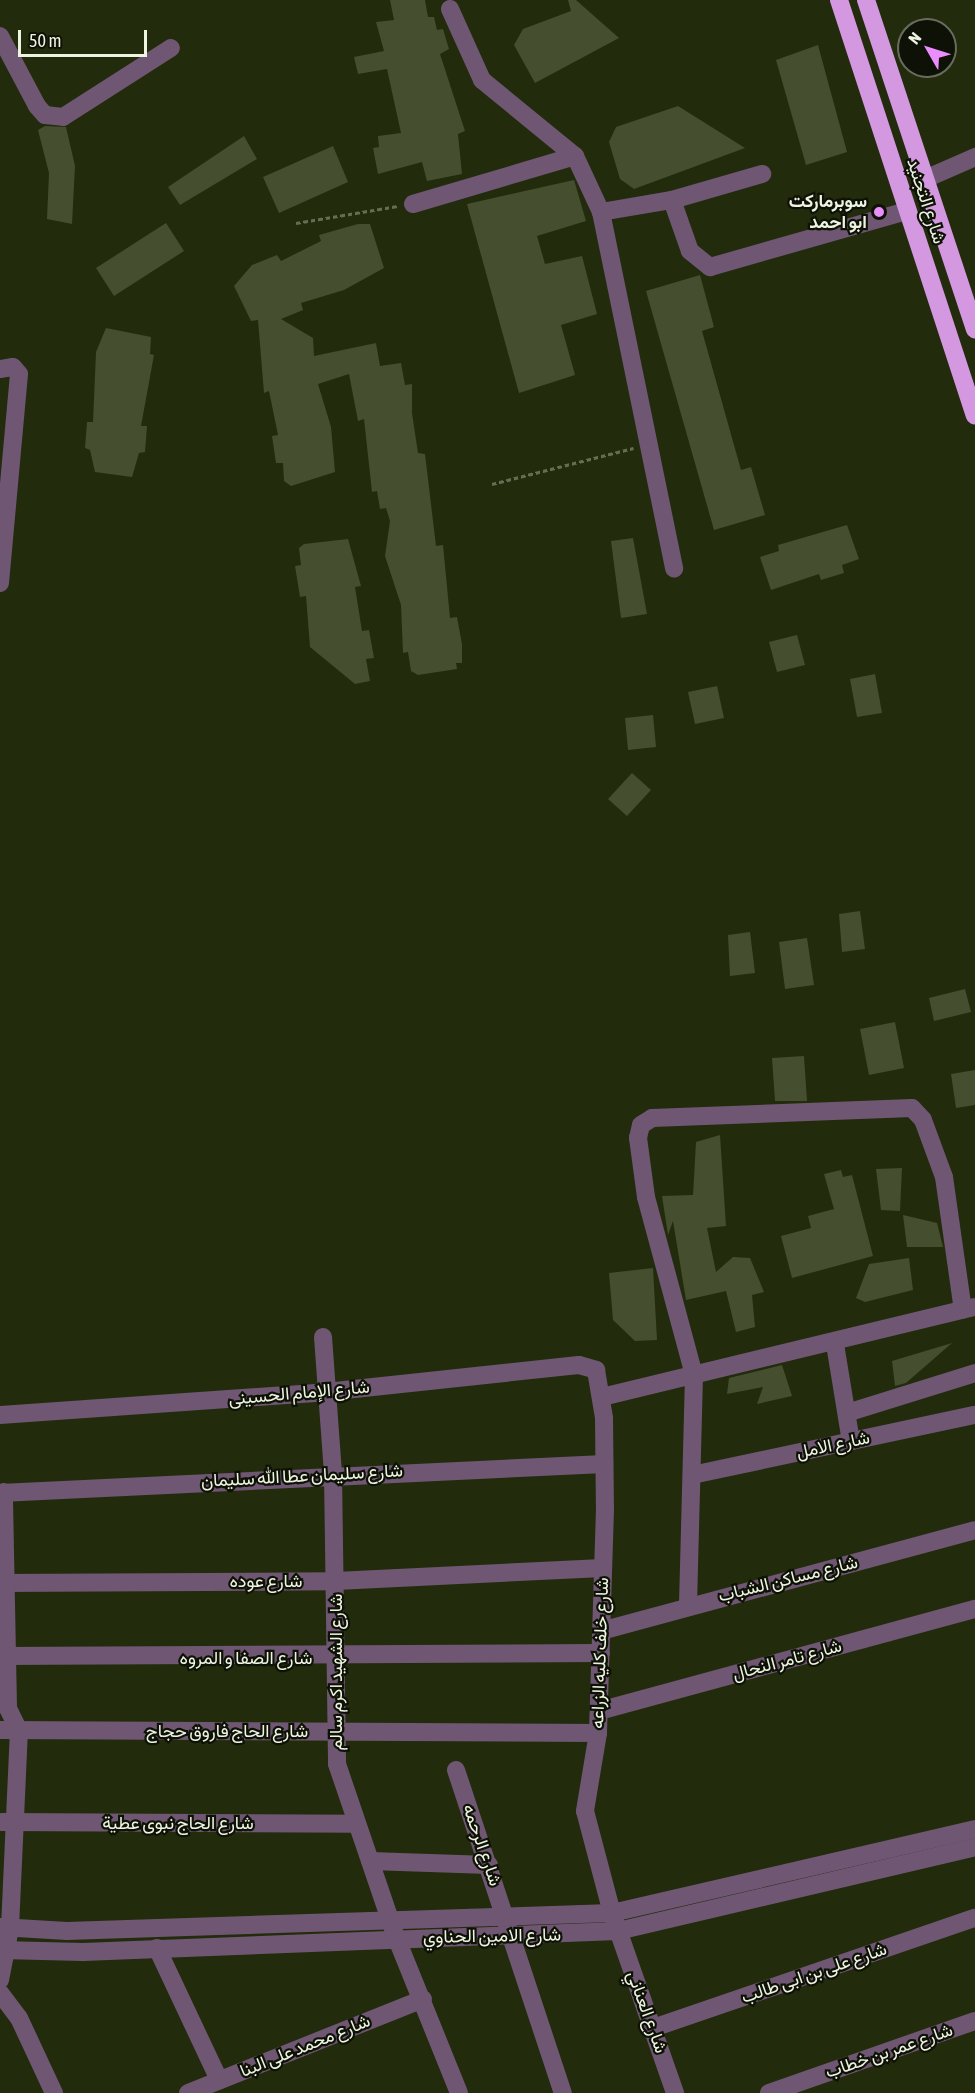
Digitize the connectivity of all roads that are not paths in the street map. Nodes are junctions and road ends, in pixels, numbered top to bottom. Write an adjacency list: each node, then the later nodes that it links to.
1 (839, 0): 10 (highway, شارع التجنيد)
2 (866, 0): 9 (highway, شارع التجنيد)
3 (450, 9): 6 (street)
4 (0, 36): 5 (street)
5 (171, 48)
6 (575, 156): 12 (street); 14 (street)
7 (975, 158): 9 (street)
8 (762, 174): 11 (street)
9 (924, 174): 10 (highway); 15 (highway, شارع التجنيد)
10 (897, 179): 13 (highway, شارع التجنيد)
11 (672, 200): 13 (street); 14 (street)
12 (412, 204)
13 (908, 211): 17 (highway, شارع التجنيد)
14 (601, 212): 18 (street)
15 (975, 329)
16 (0, 369): 19 (street)
17 (975, 416)
18 (674, 569)
19 (0, 583)
20 (969, 1308): 22 (street); 25 (street)
21 (323, 1337): 26 (street, شارع الشهيد اكرم سالم)
22 (835, 1344): 25 (street); 28 (street)
23 (596, 1371): 26 (street, شارع الإمام الحسينى); 27 (street, شارع خلف كليه الزراعه)
24 (975, 1373): 28 (street)
25 (694, 1375): 27 (street); 34 (street)
26 (326, 1392): 29 (street, شارع الإمام الحسينى); 33 (street, شارع الشهيد اكرم سالم)
27 (602, 1397): 32 (street, شارع خلف كليه الزراعه)
28 (849, 1412): 31 (street)
29 (0, 1415)
30 (975, 1415): 31 (street, شارع الامل)
31 (851, 1442): 34 (street, شارع الامل)
32 (604, 1464): 33 (street, شارع سليمان عطا الله سليمان); 37 (street, شارع خلف كليه الزراعه)
33 (333, 1473): 35 (street, شارع سليمان عطا الله سليمان); 38 (street, شارع الشهيد اكرم سالم)
34 (692, 1475): 40 (street)
35 (2, 1492): 39 (street)
36 (975, 1530): 40 (street, شارع مساكن الشباب)
37 (603, 1568): 38 (street, شارع عوده); 42 (street, شارع خلف كليه الزراعه)
38 (336, 1581): 39 (street, شارع عوده); 45 (street, شارع الشهيد اكرم سالم)
39 (3, 1583): 44 (street)
40 (688, 1605): 42 (street, شارع مساكن الشباب)
41 (975, 1609): 46 (street, شارع تامر النحال)
42 (601, 1631): 43 (street, شارع خلف كليه الزراعه)
43 (601, 1653): 45 (street, شارع الصفا و المروه); 46 (street, شارع خلف كليه الزراعه)
44 (4, 1656): 45 (street, شارع الصفا و المروه); 47 (street)
45 (335, 1658): 50 (street, شارع الشهيد اكرم سالم)
46 (599, 1711): 51 (street, شارع خلف كليه الزراعه)
47 (4, 1713): 49 (street)
48 (0, 1730): 49 (street, شارع الحاج فاروق حجاج)
49 (19, 1731): 50 (street, شارع الحاج فاروق حجاج); 53 (street)
50 (334, 1731): 51 (street, شارع الحاج فاروق حجاج); 54 (street, شارع الشهيد اكرم سالم)
51 (598, 1732): 59 (street, شارع خلف كليه الزراعه)
52 (456, 1770): 58 (street, شارع الرحمه)
53 (6, 1822): 54 (street, شارع الحاج نبوى عطية); 61 (street)
54 (357, 1824): 57 (street, شارع الشهيد اكرم سالم)
55 (975, 1829): 59 (street, شارع الامين الحناوي)
56 (975, 1847): 64 (street, شارع الامين الحناوي)
57 (370, 1861): 58 (street); 62 (street, شارع الشهيد اكرم سالم)
58 (489, 1865): 63 (street, شارع الرحمه)
59 (612, 1913): 63 (street, شارع الامين الحناوي); 64 (street, شارع خلف كليه الزراعه)
60 (975, 1918): 71 (street, شارع على بن ابى طالب)
61 (5, 1928): 62 (street, شارع الامين الحناوي); 66 (street)
62 (393, 1929): 63 (street, شارع الامين الحناوي); 65 (street, شارع الامين الحناوي); 69 (street, شارع الشهيد اكرم سالم)
63 (511, 1929): 64 (street, شارع الامين الحناوي); 76 (street, شارع الرحمه)
64 (618, 1931): 71 (street, شارع العناني)
65 (157, 1948): 66 (street, شارع الامين الحناوي); 72 (street)
66 (3, 1950): 67 (street)
67 (0, 1980)
68 (0, 1993): 73 (street)
69 (423, 1999): 72 (street, شارع محمد على البنا); 75 (street, شارع الشهيد اكرم سالم)
70 (975, 2021): 78 (street, شارع عمر بن خطاب)
71 (653, 2028): 77 (street, شارع العناني)
72 (219, 2080): 74 (street, شارع محمد على البنا)
73 (54, 2093)
74 (188, 2093)
75 (459, 2093)
76 (563, 2093)
77 (675, 2093)
78 (769, 2093)

